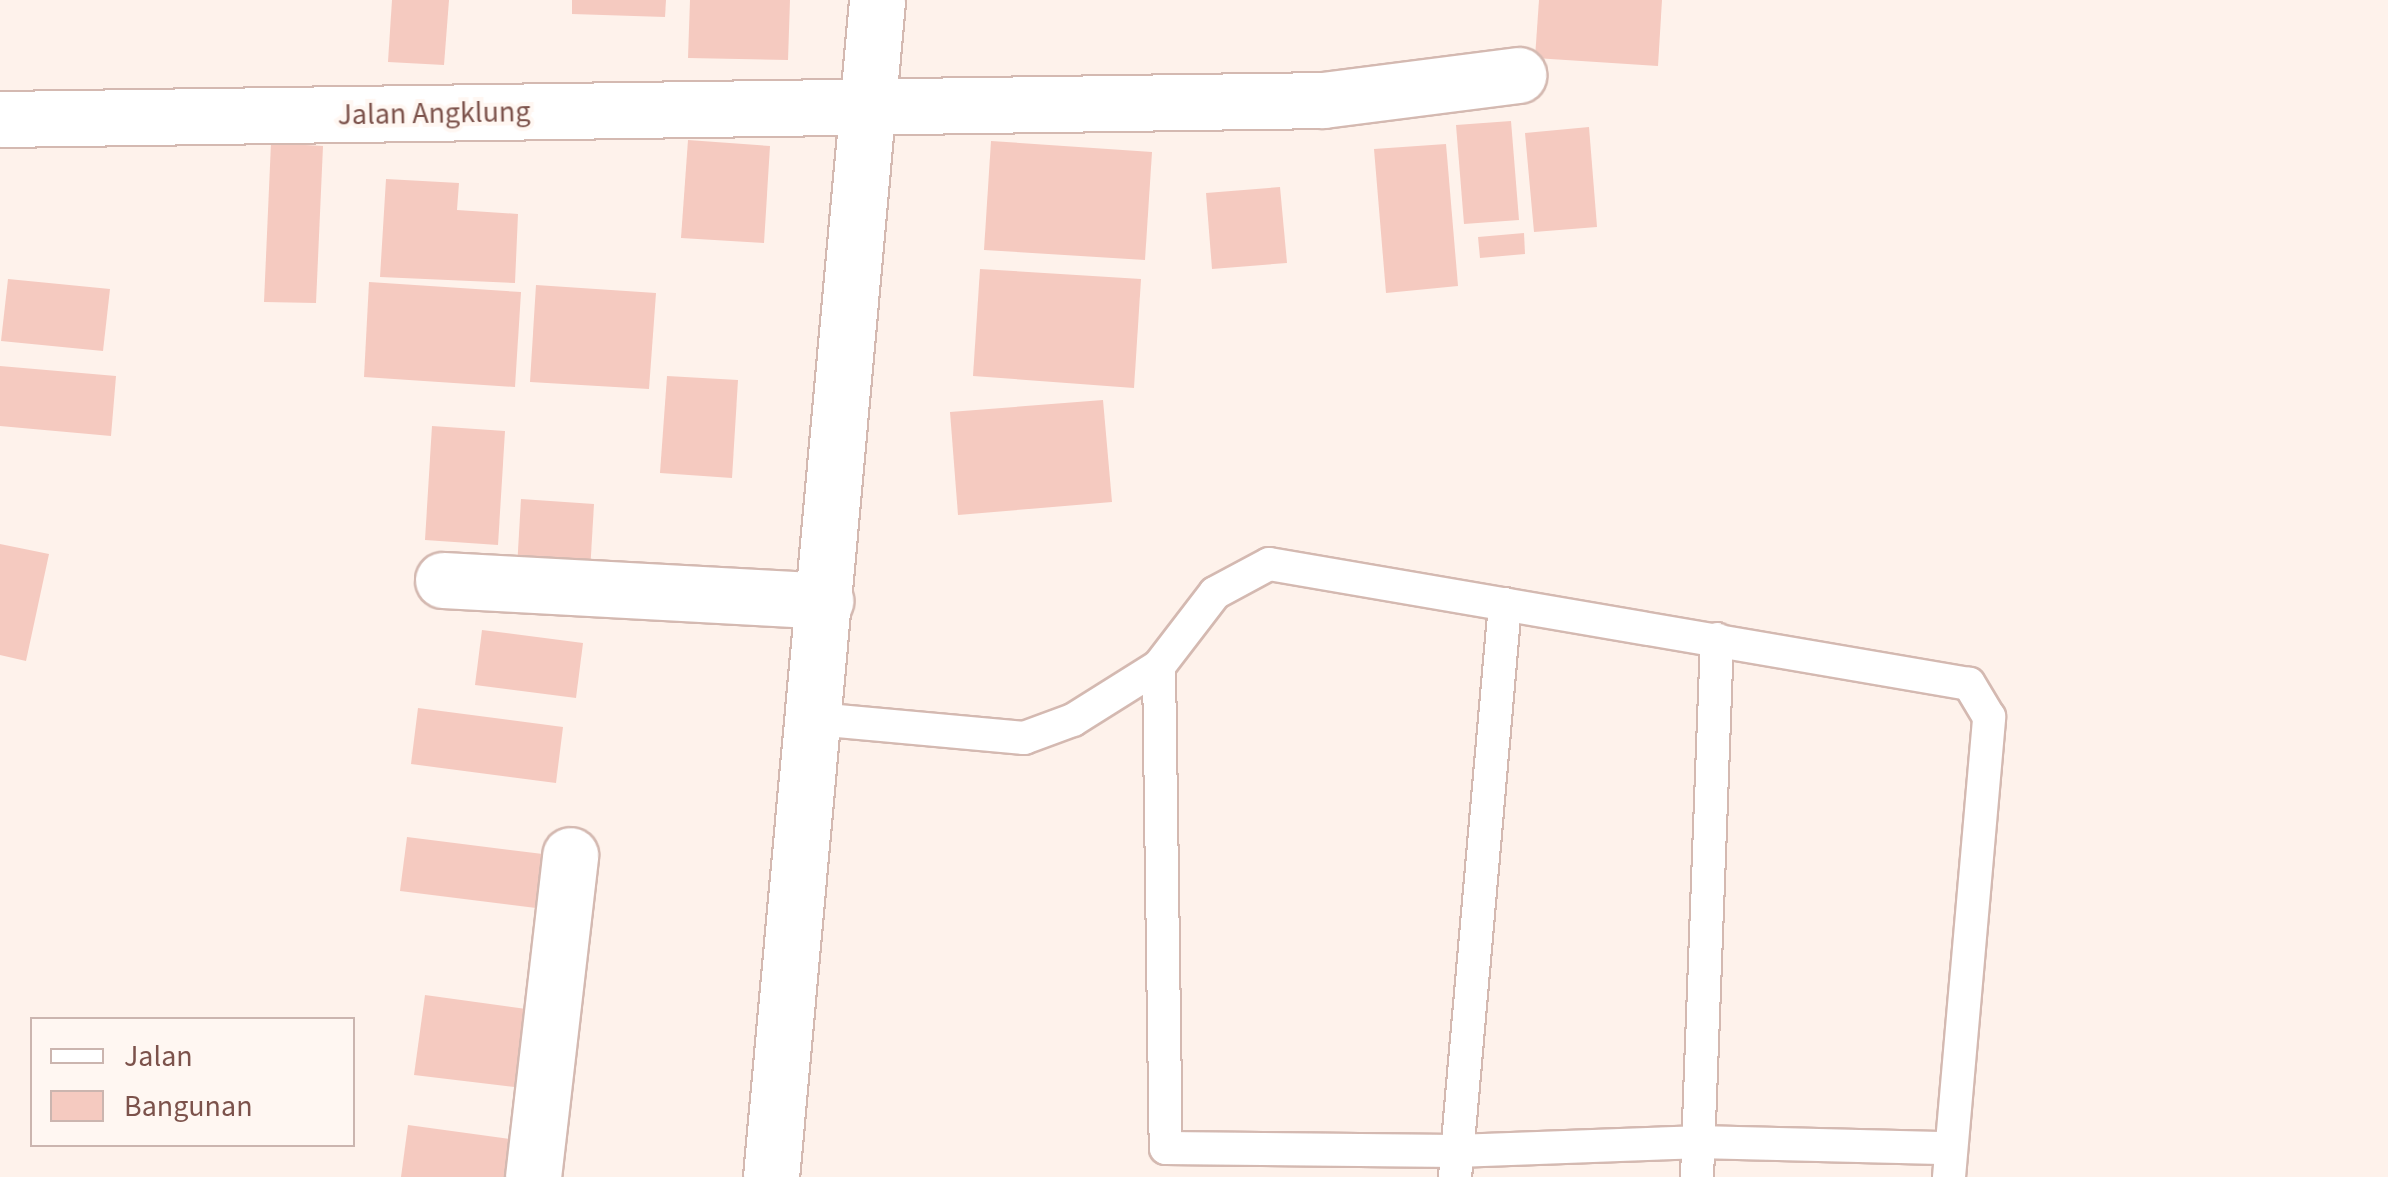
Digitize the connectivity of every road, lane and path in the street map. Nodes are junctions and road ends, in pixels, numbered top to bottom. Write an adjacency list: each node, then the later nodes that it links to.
1 (877, 0): 3 (street)
2 (1518, 75): 3 (street, Jalan Angklung)
3 (868, 110): 4 (street, Jalan Angklung); 6 (street)
4 (0, 119)
5 (443, 580): 6 (street)
6 (825, 601): 10 (street)
7 (1505, 604): 8 (lane); 9 (lane); 15 (lane)
8 (1717, 640): 12 (lane); 14 (lane)
9 (1159, 666): 10 (lane); 13 (lane)
10 (816, 719): 17 (street)
11 (570, 855): 16 (street)
12 (1697, 1142): 14 (lane); 15 (lane); 18 (lane)
13 (1167, 1162): 15 (lane)
14 (1949, 1162)
15 (1456, 1164)
16 (533, 1177)
17 (772, 1177)
18 (1697, 1177)

